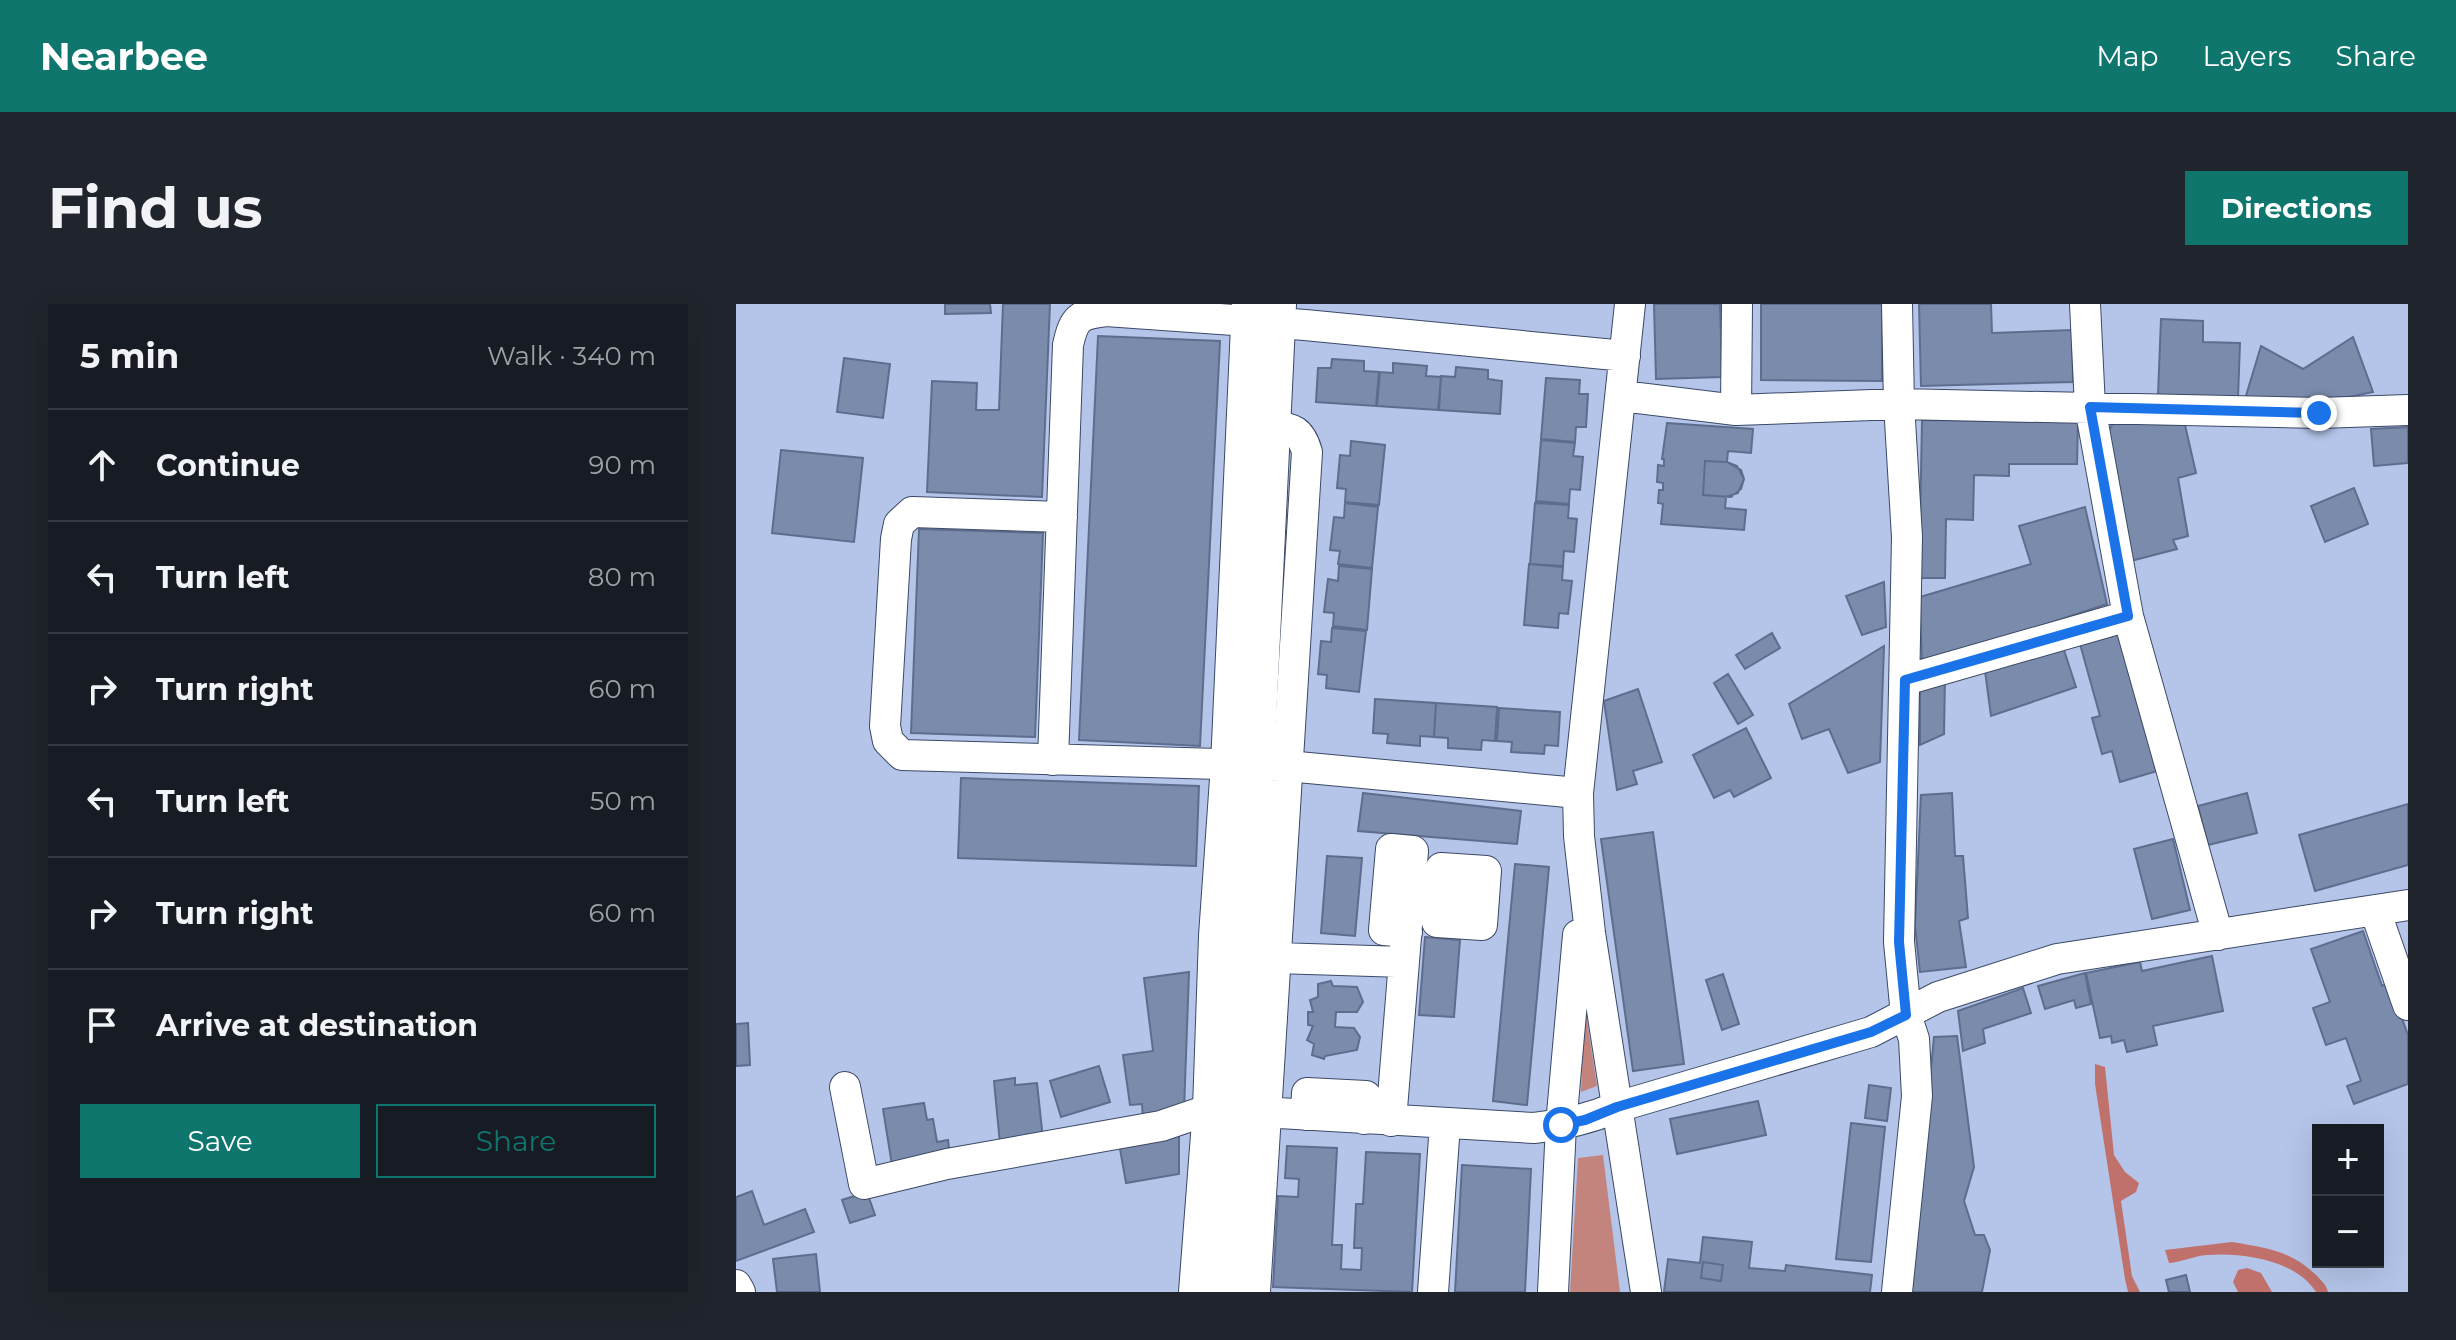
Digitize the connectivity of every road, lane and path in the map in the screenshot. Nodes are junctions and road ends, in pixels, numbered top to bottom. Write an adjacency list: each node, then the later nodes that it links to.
1 (1630, 304): 7 (street)
2 (1737, 304): 11 (street)
3 (1897, 304): 9 (street)
4 (2085, 304): 10 (street)
5 (1134, 309): 6 (street); 13 (street)
6 (1263, 313): 7 (street); 17 (street); 17 (street)
7 (1625, 356): 8 (street)
8 (1622, 396): 11 (street); 18 (street)
9 (1899, 404): 10 (street); 11 (street); 15 (street)
10 (2090, 407): 12 (street); 14 (street)
11 (1736, 410)
12 (2408, 410)
13 (1062, 517): 16 (street); 16 (street)
14 (2128, 616): 15 (street); 25 (street)
15 (1905, 680): 29 (street)
16 (1053, 760): 17 (street)
17 (1258, 765): 18 (street); 26 (street); 32 (street)
18 (1578, 793): 19 (street)
19 (1584, 873): 31 (street); 35 (street)
20 (1412, 881): 21 (street); 24 (street); 24 (street)
21 (1484, 898)
22 (2408, 905): 23 (street)
23 (2375, 910): 25 (street); 28 (street)
24 (1395, 931): 27 (street)
25 (2218, 935): 29 (street)
26 (1276, 958): 27 (street); 32 (street)
27 (1404, 962): 33 (street)
28 (2408, 1005)
29 (1906, 1015): 31 (street); 44 (street)
30 (845, 1087): 32 (street)
31 (1617, 1107): 35 (street); 43 (street)
32 (1238, 1111): 33 (street); 38 (street); 39 (street); 40 (street)
33 (1378, 1120): 34 (street)
34 (1445, 1124): 35 (street); 41 (street)
35 (1561, 1125): 42 (street)
36 (736, 1285): 37 (street)
37 (740, 1292)
38 (1197, 1292)
39 (1223, 1292)
40 (1255, 1292)
41 (1433, 1292)
42 (1553, 1292)
43 (1646, 1292)
44 (1897, 1292)

